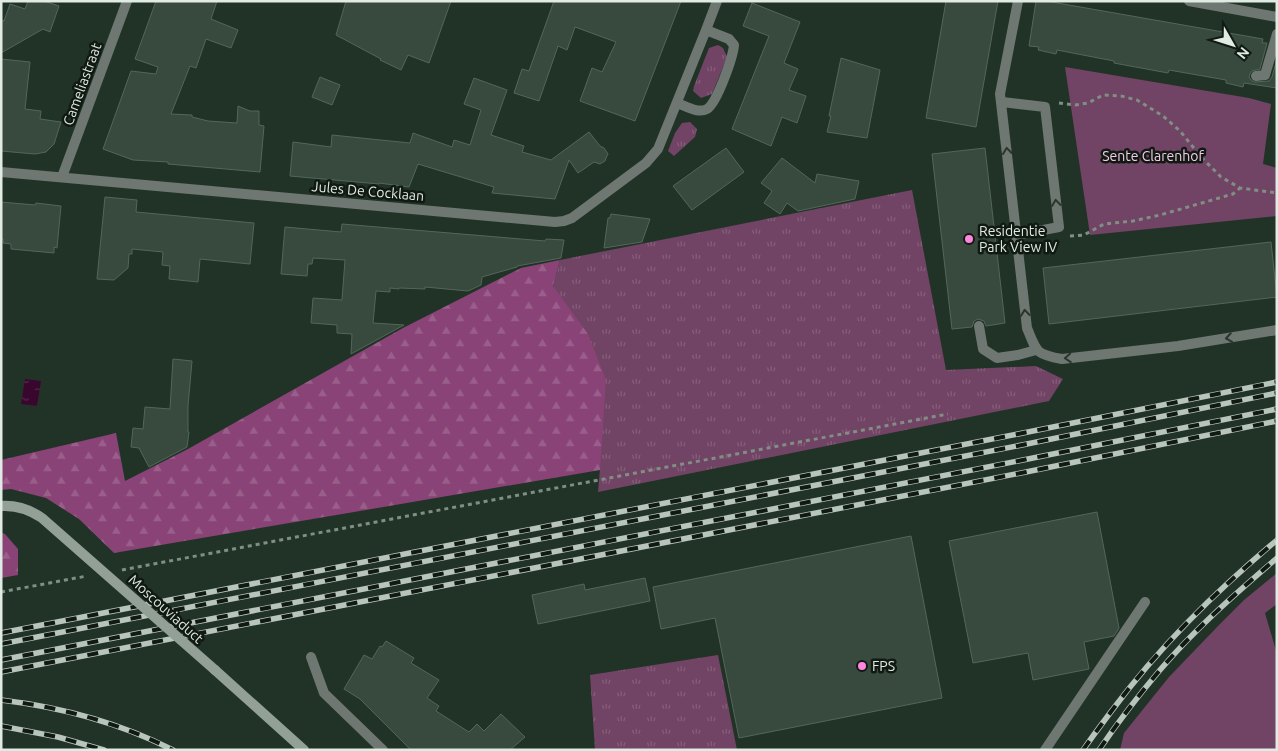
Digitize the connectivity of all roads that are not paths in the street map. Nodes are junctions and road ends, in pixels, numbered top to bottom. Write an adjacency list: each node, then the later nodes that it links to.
1 (127, 1): 12 (street, Cameliastraat)
2 (717, 1): 6 (street, Jules De Cocklaan)
3 (1018, 1): 9 (street)
4 (1189, 1): 5 (street)
5 (1277, 18)
6 (706, 30): 10 (street, Jules De Cocklaan); 10 (street)
7 (1277, 34): 8 (street)
8 (1256, 76)
9 (1002, 102): 13 (street, one-way to 9); 13 (street, one-way to 9)
10 (677, 103): 12 (street, Jules De Cocklaan)
11 (1, 172): 12 (street, Jules De Cocklaan)
12 (62, 177)
13 (1017, 235): 16 (street, one-way to 13)
14 (979, 326): 16 (street)
15 (1277, 330): 16 (street, one-way to 16)
16 (1036, 350)
17 (1, 506): 20 (street, Moscouviaduct, bridge)
18 (1145, 602): 22 (street)
19 (311, 657): 21 (street)
20 (304, 750)
21 (383, 750)
22 (1045, 750)

